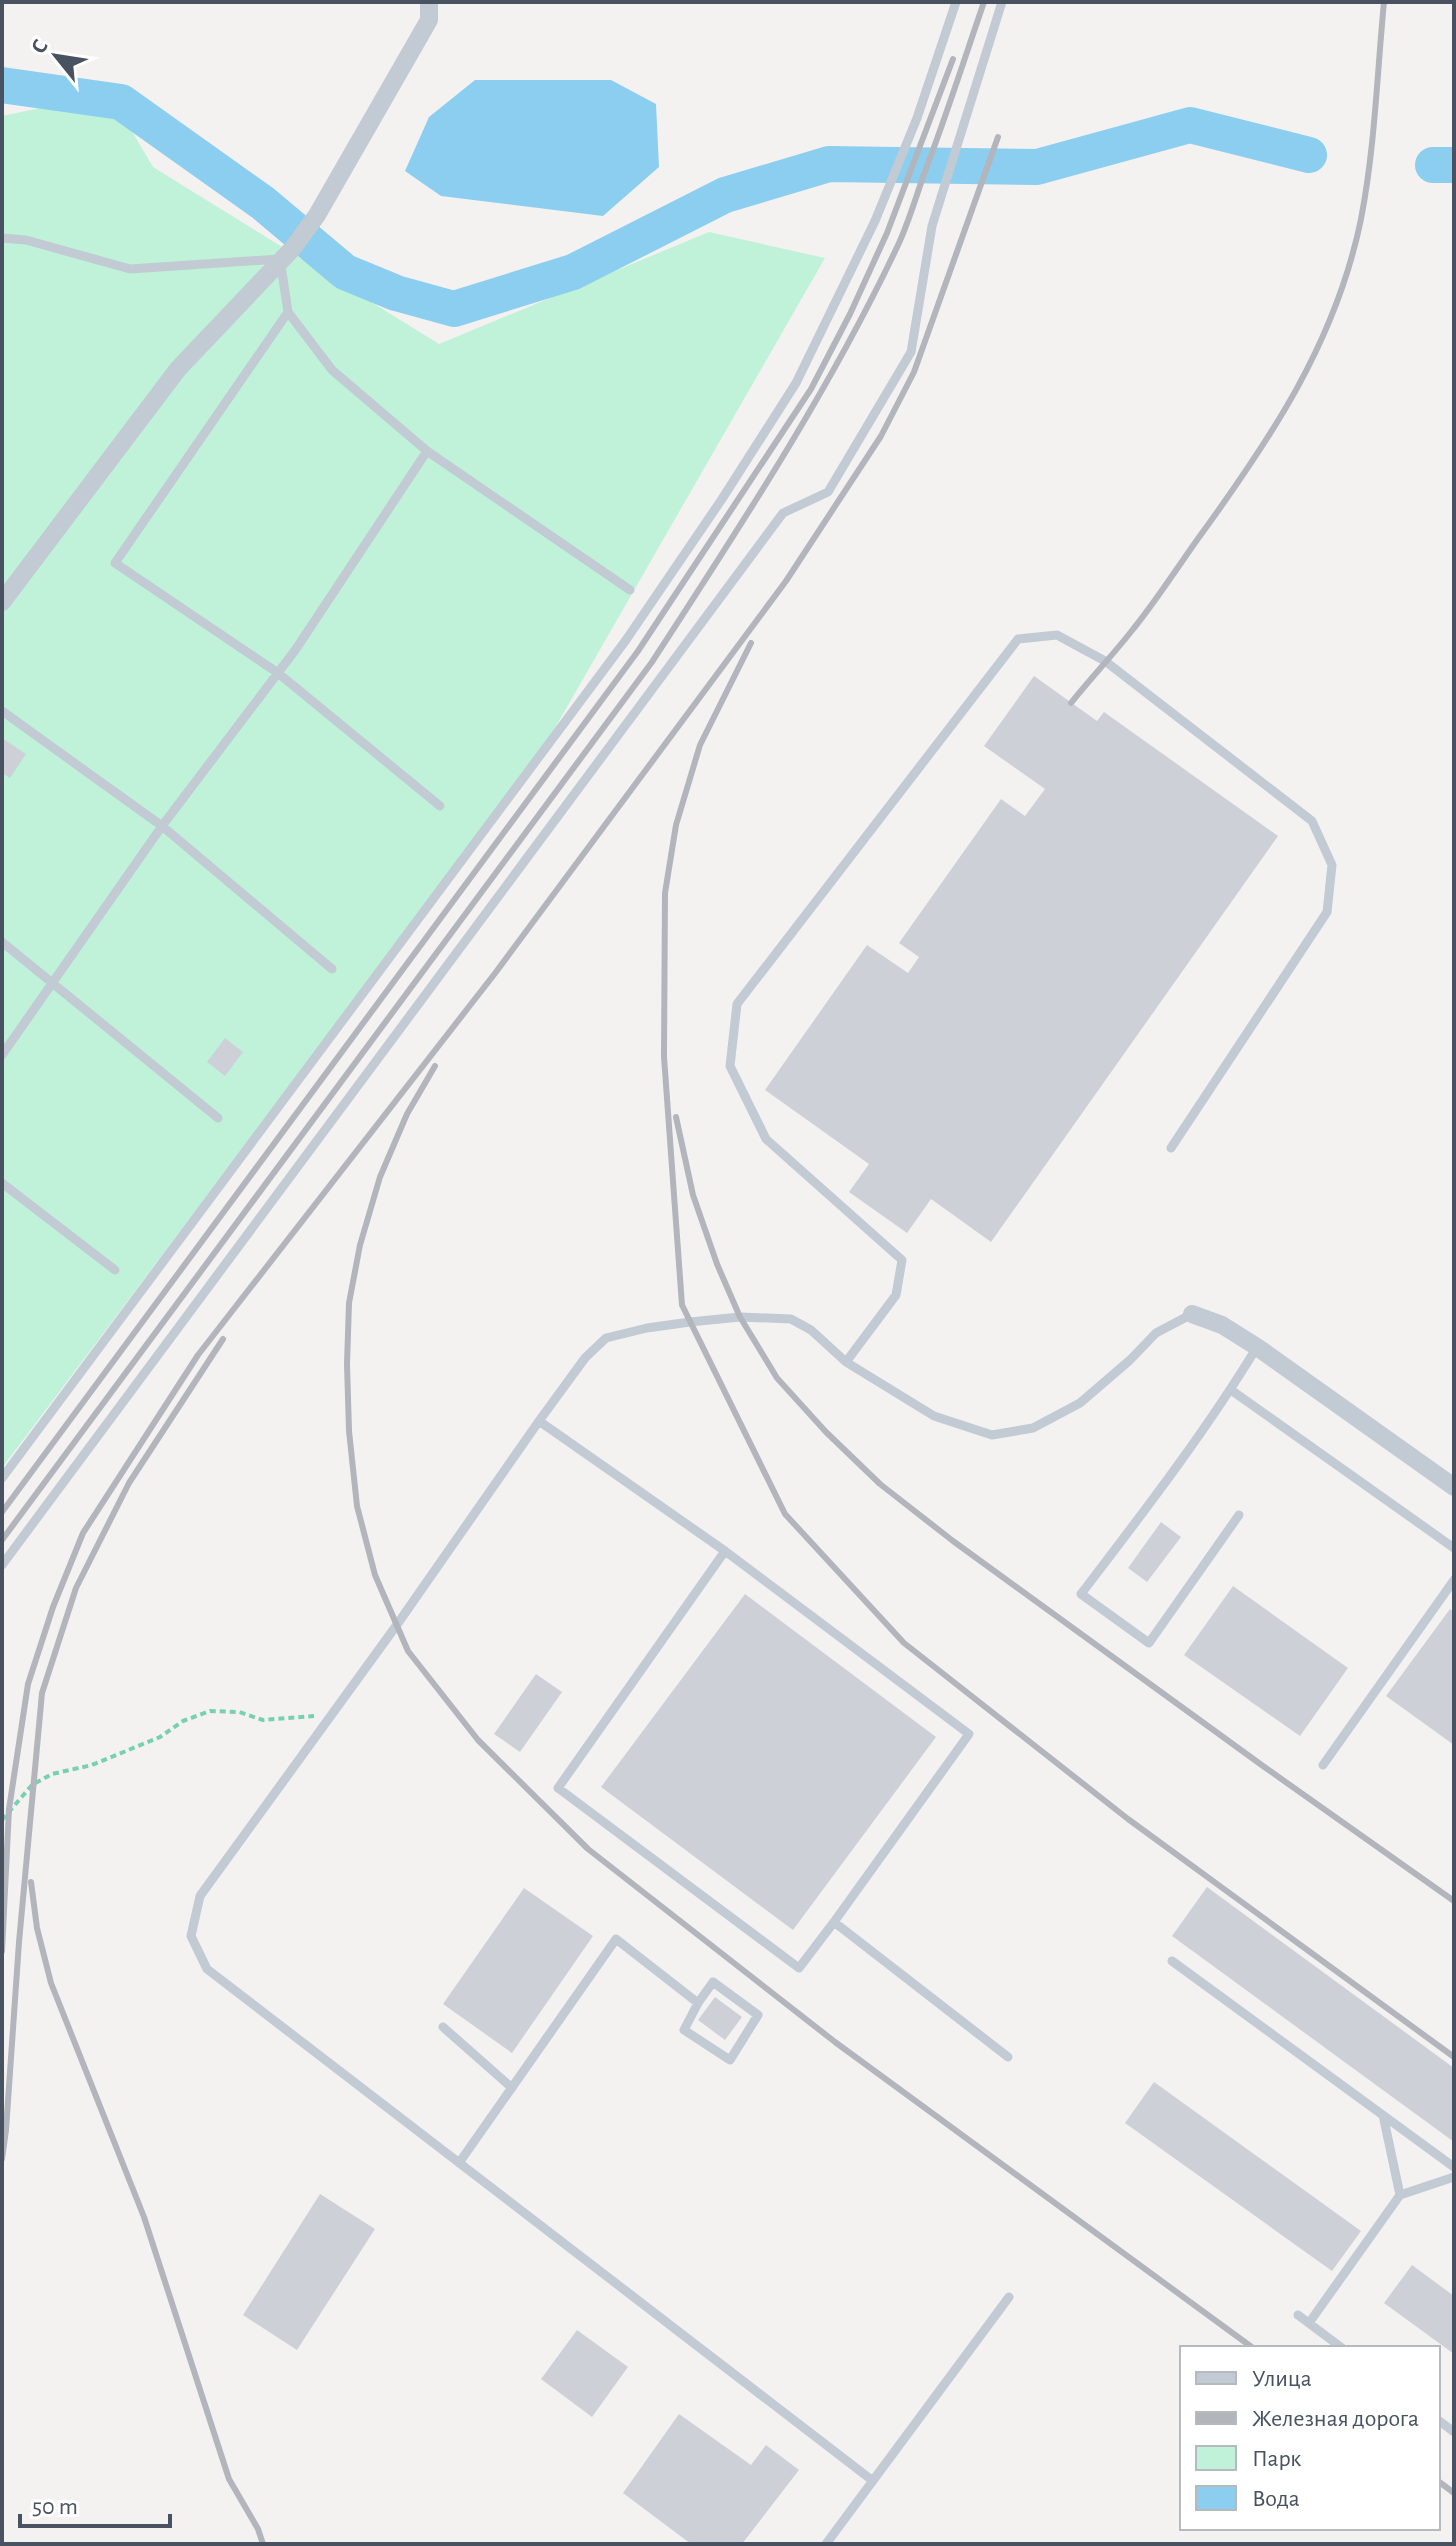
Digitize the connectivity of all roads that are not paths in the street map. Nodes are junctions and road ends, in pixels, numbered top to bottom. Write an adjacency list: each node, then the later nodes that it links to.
1 (429, 2): 5 (street)
2 (956, 2): 27 (lane)
3 (1002, 2): 32 (lane)
4 (2, 238): 5 (lane)
5 (286, 254): 6 (lane); 9 (street)
6 (288, 312): 7 (lane); 10 (lane)
7 (427, 451): 8 (lane); 10 (lane)
8 (630, 590)
9 (2, 602)
10 (278, 673): 12 (lane); 13 (lane)
11 (2, 711): 13 (lane)
12 (440, 806)
13 (162, 826): 15 (lane); 16 (lane)
14 (2, 942): 16 (lane)
15 (332, 969)
16 (52, 980): 17 (lane); 18 (lane)
17 (2, 1055)
18 (218, 1118)
19 (1171, 1148): 24 (lane)
20 (2, 1183): 21 (lane)
21 (115, 1270)
22 (1192, 1314): 23 (street); 24 (lane)
23 (1257, 1347): 25 (lane); 28 (street)
24 (846, 1362): 26 (lane)
25 (1231, 1390): 29 (lane); 30 (lane)
26 (539, 1421): 31 (lane); 42 (lane)
27 (2, 1478)
28 (1454, 1487)
29 (1239, 1515)
30 (1454, 1548)
31 (725, 1551): 35 (lane); 35 (lane)
32 (2, 1565)
33 (1454, 1580): 34 (lane)
34 (1323, 1765)
35 (834, 1922): 39 (lane)
36 (1172, 1961): 41 (lane)
37 (698, 2003): 37 (lane); 40 (lane)
38 (443, 2027): 40 (lane)
39 (1008, 2057)
40 (512, 2088): 42 (lane)
41 (1383, 2115): 43 (lane); 45 (lane)
42 (459, 2163): 50 (lane)
43 (1454, 2167)
44 (1454, 2177): 45 (lane)
45 (1400, 2195): 48 (lane)
46 (1009, 2297): 50 (lane)
47 (1298, 2315): 48 (lane)
48 (1309, 2323): 49 (lane)
49 (1339, 2346)
50 (873, 2481): 51 (lane)
51 (826, 2544)

